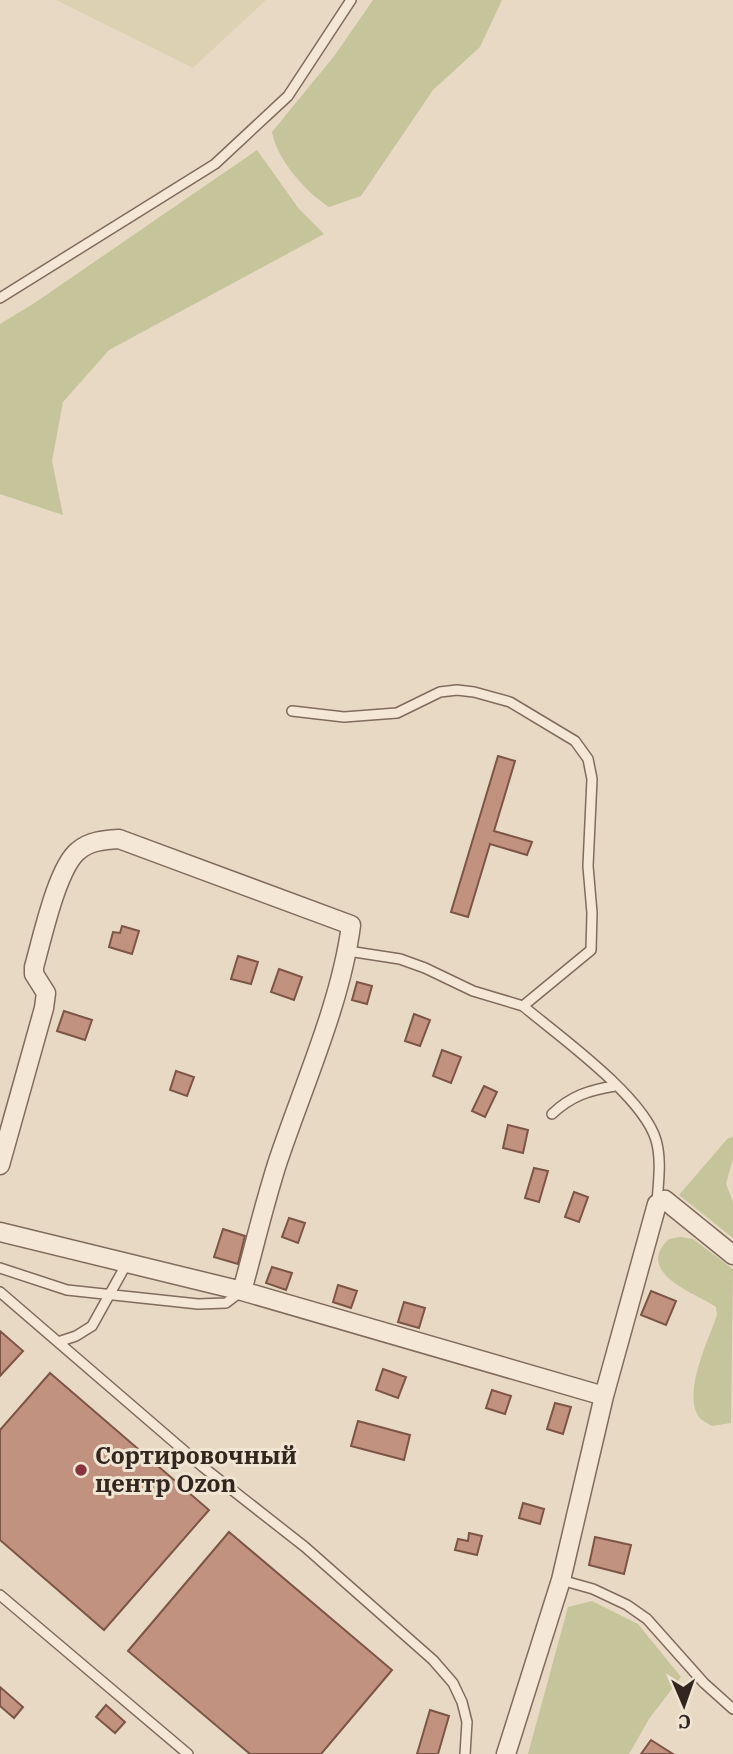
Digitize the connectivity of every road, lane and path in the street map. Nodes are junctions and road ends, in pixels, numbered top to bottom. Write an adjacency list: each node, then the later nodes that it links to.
1 (351, 0): 2 (lane)
2 (0, 298)
3 (292, 711): 5 (lane)
4 (348, 951): 5 (lane); 8 (street); 14 (street)
5 (523, 1006): 6 (lane)
6 (615, 1086): 7 (lane); 9 (lane)
7 (552, 1114)
8 (0, 1165)
9 (657, 1205): 11 (street); 18 (street)
10 (0, 1232): 12 (street)
11 (733, 1255)
12 (127, 1263): 14 (street); 16 (lane)
13 (0, 1268): 16 (lane)
14 (242, 1291): 16 (lane); 18 (street)
15 (0, 1292): 17 (lane)
16 (111, 1294): 17 (lane)
17 (58, 1342): 23 (lane)
18 (604, 1396): 19 (street)
19 (561, 1580): 21 (lane); 24 (street)
20 (0, 1595): 22 (lane)
21 (733, 1709)
22 (188, 1754)
23 (465, 1754)
24 (506, 1754)

